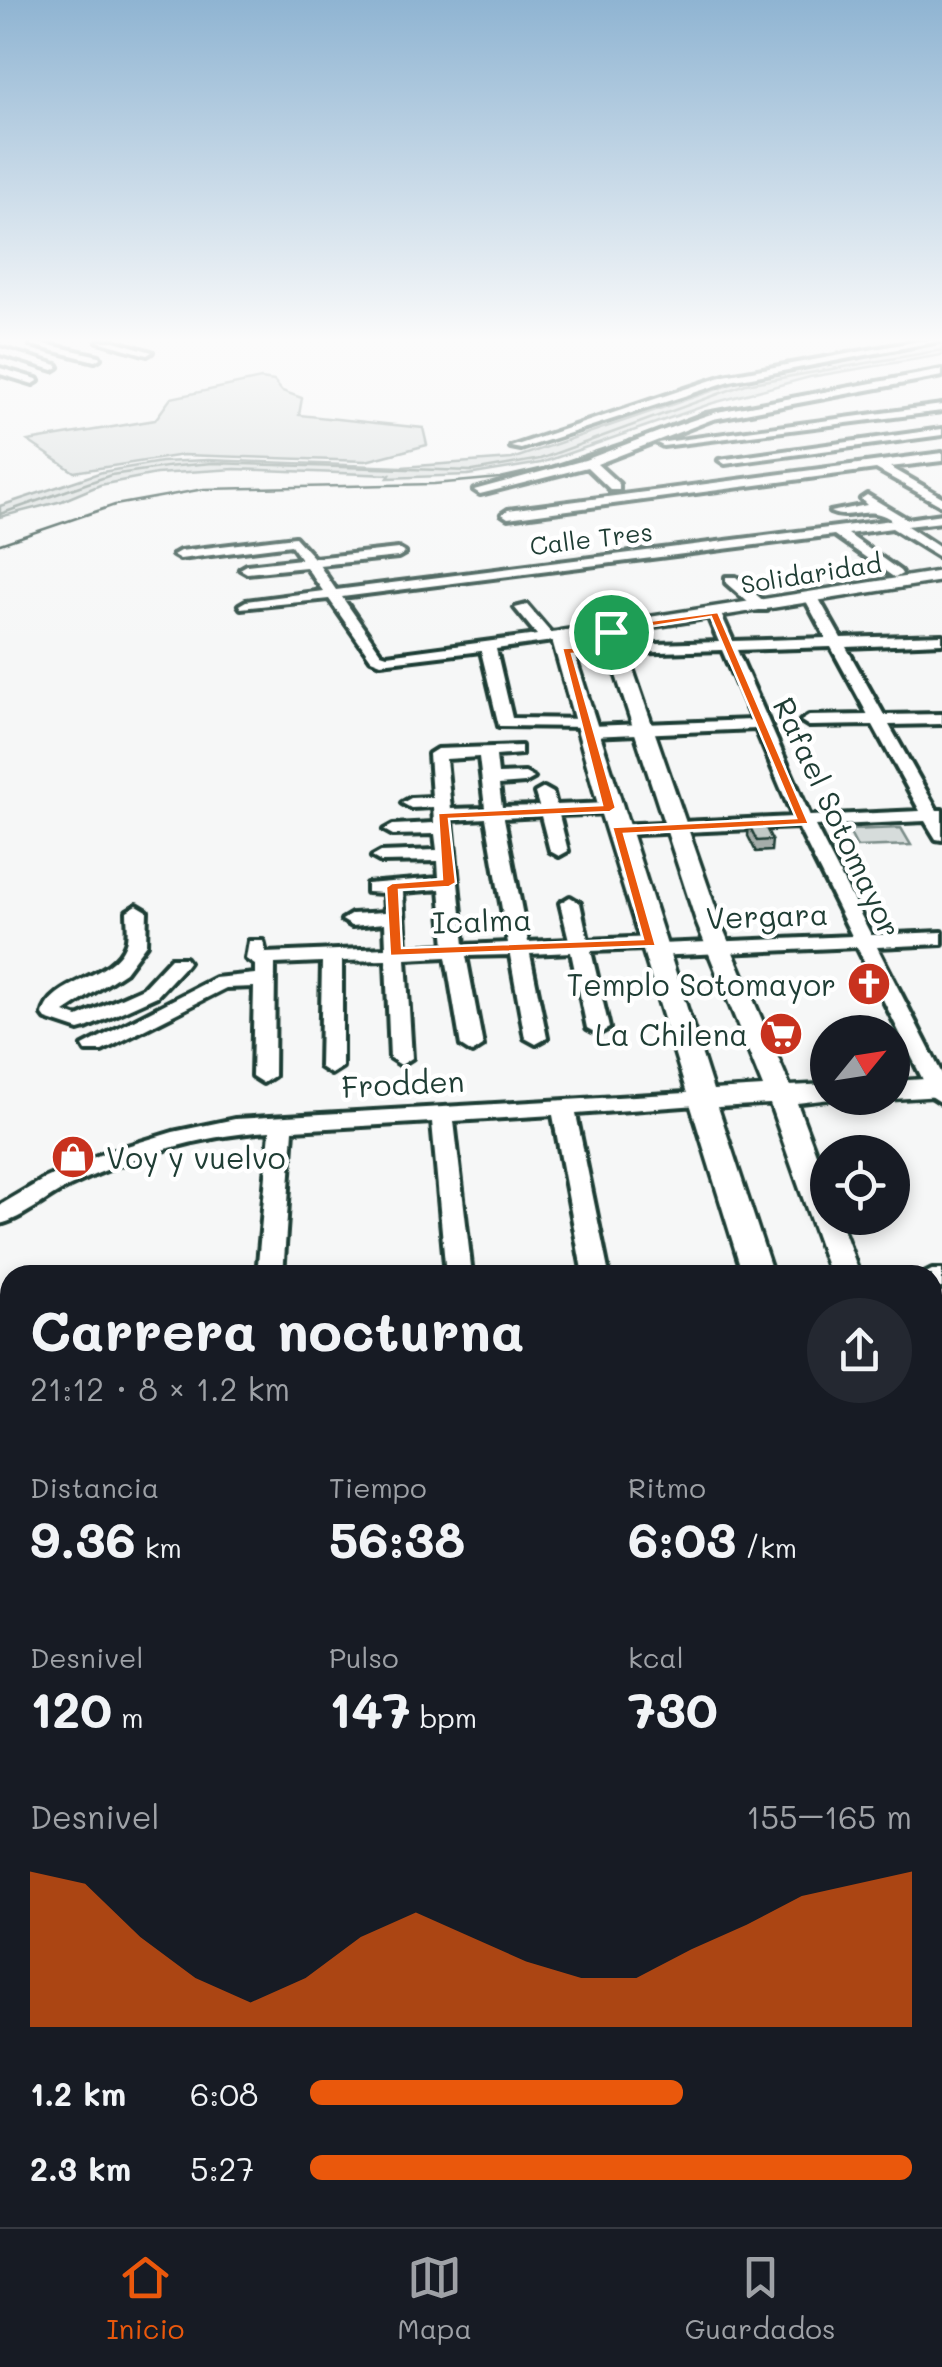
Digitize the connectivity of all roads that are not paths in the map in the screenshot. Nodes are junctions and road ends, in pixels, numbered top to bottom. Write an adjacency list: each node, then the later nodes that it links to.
1 (523, 445): 7 (street)
2 (632, 445): 8 (street)
3 (647, 445): 8 (street)
4 (699, 445): 10 (street)
5 (835, 445): 10 (street)
6 (844, 445): 12 (street)
7 (517, 447)
8 (625, 448): 11 (street)
9 (942, 457): 12 (street)
10 (724, 460): 13 (street)
11 (589, 464): 15 (street); 17 (street)
12 (878, 466): 13 (street); 16 (street)
13 (762, 483): 20 (street)
14 (942, 486): 16 (street)
15 (615, 487)
16 (920, 489): 18 (street)
17 (480, 490)
18 (942, 502)
19 (836, 512): 22 (street)
20 (508, 514)
21 (942, 518): 22 (street, Calle Tres)
22 (900, 524): 23 (street, Calle Tres); 26 (street)
23 (838, 533): 29 (street); 32 (street, Calle Tres)
24 (398, 553): 27 (street)
25 (180, 555): 27 (street)
26 (942, 555)
27 (311, 562): 28 (street); 32 (street)
28 (248, 570)
29 (895, 574)
30 (942, 576): 33 (main road, Solidaridad)
31 (731, 580): 35 (street)
32 (331, 593): 34 (street, Calle Tres); 43 (street, Solidaridad)
33 (812, 599): 35 (main road, Solidaridad); 41 (street)
34 (246, 605)
35 (762, 607): 37 (main road, Solidaridad)
36 (522, 608): 40 (street)
37 (714, 614): 39 (main road, Solidaridad); 42 (street, Rafael Sotomayor)
38 (940, 636): 41 (street)
39 (614, 639): 40 (main road, Solidaridad); 42 (street); 49 (main road)
40 (558, 642): 43 (street, Solidaridad); 48 (main road)
41 (834, 642): 42 (street); 45 (street)
42 (728, 646): 47 (street, Rafael Sotomayor)
43 (488, 647): 48 (street)
44 (942, 718): 45 (street)
45 (880, 720): 46 (street); 59 (street)
46 (809, 721)
47 (760, 724): 49 (street); 60 (street, Rafael Sotomayor)
48 (589, 727): 49 (street); 56 (main road)
49 (645, 729): 61 (main road)
50 (515, 750): 51 (street)
51 (487, 752): 53 (street); 58 (street)
52 (525, 778): 53 (street)
53 (490, 780): 57 (street)
54 (547, 802): 56 (street); 57 (street); 65 (street)
55 (411, 803): 58 (street)
56 (610, 808): 63 (main road)
57 (494, 813): 58 (street); 78 (street)
58 (442, 815): 62 (street); 66 (street)
59 (936, 816): 60 (street); 64 (street)
60 (804, 822): 61 (street); 74 (street, Rafael Sotomayor)
61 (674, 827): 63 (street); 77 (main road)
62 (393, 830)
63 (616, 830): 76 (main road)
64 (942, 836)
65 (560, 850)
66 (446, 855): 67 (street); 68 (street)
67 (381, 858)
68 (449, 883): 71 (street); 79 (street)
69 (570, 903): 75 (street)
70 (137, 911): 83 (street)
71 (394, 917): 72 (street); 80 (street)
72 (352, 920)
73 (942, 938): 74 (street, Vergara)
74 (862, 942): 77 (street, Vergara); 92 (street, Rafael Sotomayor)
75 (577, 946): 76 (street, Icalma); 78 (street, Icalma); 84 (street)
76 (652, 946): 77 (street, Vergara); 95 (main road)
77 (718, 947): 94 (main road)
78 (520, 948): 79 (street, Icalma); 85 (street)
79 (456, 952): 80 (street, Icalma); 87 (street)
80 (396, 953): 81 (street, Icalma); 88 (street)
81 (332, 956): 82 (street, Icalma); 89 (street)
82 (260, 961): 83 (street, Icalma); 90 (street)
83 (163, 1014): 86 (street)
84 (598, 1028)
85 (536, 1038)
86 (94, 1046)
87 (472, 1046)
88 (401, 1058)
89 (331, 1067)
90 (264, 1076)
91 (910, 1090): 92 (main road)
92 (941, 1090)
93 (810, 1093): 94 (main road, Frodden)
94 (780, 1095): 95 (main road, Frodden); 104 (main road)
95 (704, 1099): 96 (street, Frodden); 103 (main road)
96 (563, 1107): 97 (street, Frodden); 102 (street)
97 (442, 1114): 98 (street, Frodden); 101 (street)
98 (282, 1123): 99 (street, Frodden); 100 (street)
99 (0, 1216)
100 (271, 1265)
101 (458, 1265)
102 (594, 1265)
103 (755, 1265)
104 (841, 1265)

